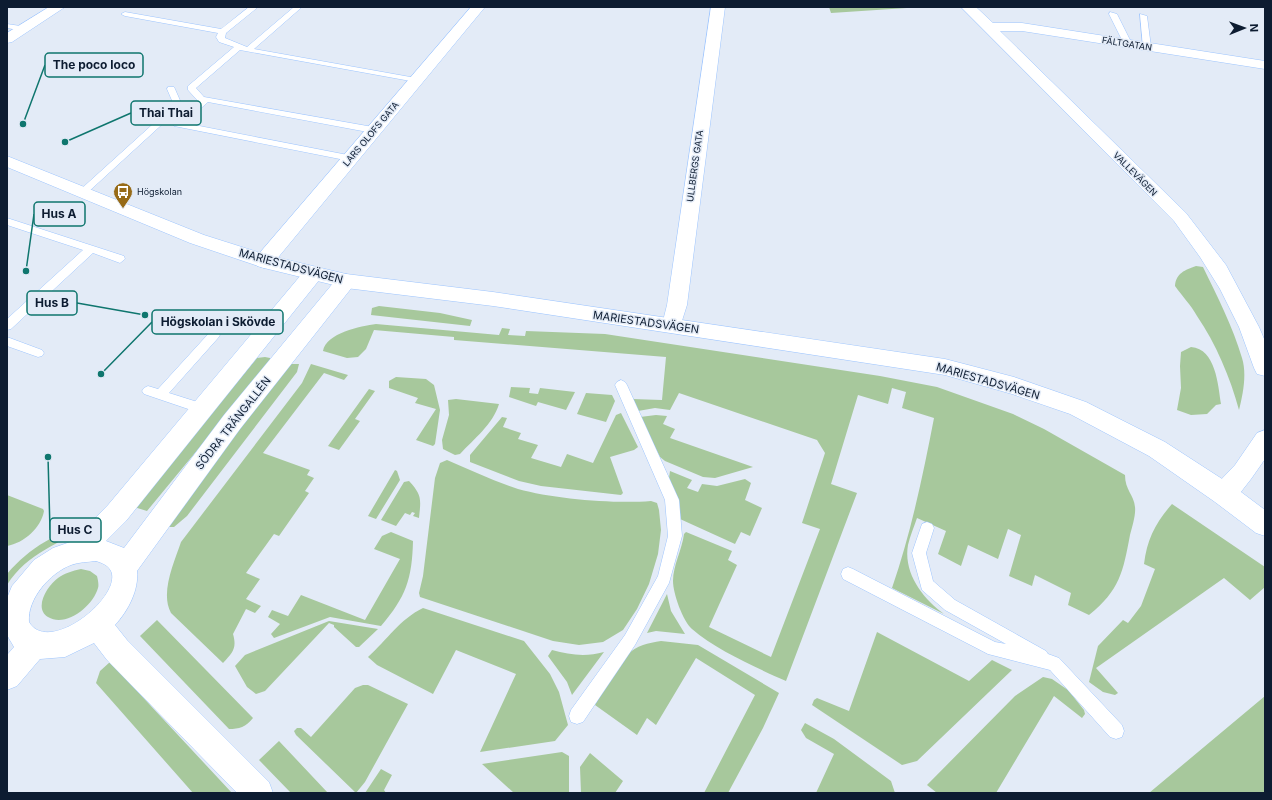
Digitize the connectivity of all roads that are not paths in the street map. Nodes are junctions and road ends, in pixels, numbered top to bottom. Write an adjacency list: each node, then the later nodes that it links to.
1 (58, 7): 12 (street)
2 (254, 7): 13 (lane)
3 (298, 7): 18 (lane)
4 (478, 7): 20 (street, LARS OLOFS GATA)
5 (718, 7): 33 (street, ULLBERGS GATA)
6 (968, 7): 11 (street, VALLEVÄGEN)
7 (125, 14): 13 (lane)
8 (1113, 14): 15 (lane)
9 (1143, 16): 17 (lane)
10 (7, 26): 12 (lane)
11 (989, 28): 15 (street, FÄLTGATAN); 38 (street, VALLEVÄGEN)
12 (24, 29): 14 (street)
13 (223, 32): 16 (lane)
14 (7, 39)
15 (1128, 44): 17 (street, FÄLTGATAN)
16 (240, 46): 18 (lane); 22 (lane)
17 (1147, 47): 19 (street, FÄLTGATAN)
18 (248, 50): 20 (lane)
19 (1265, 65)
20 (416, 80): 23 (street, LARS OLOFS GATA)
21 (171, 89): 26 (lane)
22 (203, 101): 23 (lane); 24 (lane)
23 (373, 130): 24 (street, LARS OLOFS GATA)
24 (350, 158): 30 (street, LARS OLOFS GATA)
25 (7, 161): 26 (street, MARIESTADSVÄGEN)
26 (83, 192): 30 (street, MARIESTADSVÄGEN)
27 (7, 221): 28 (lane)
28 (92, 249): 29 (lane); 34 (lane)
29 (120, 259)
30 (264, 261): 31 (street, MARIESTADSVÄGEN)
31 (313, 274): 32 (street, MARIESTADSVÄGEN); 42 (street)
32 (346, 282): 33 (street, MARIESTADSVÄGEN); 48 (street, SÖDRA TRÄNGALLÉN)
33 (672, 325): 44 (street, MARIESTADSVÄGEN)
34 (7, 326)
35 (214, 335): 41 (lane)
36 (7, 341): 37 (lane)
37 (38, 353)
38 (1265, 367)
39 (621, 385): 54 (lane)
40 (148, 391): 41 (lane)
41 (160, 395): 42 (lane)
42 (202, 409): 47 (street)
43 (1265, 440): 44 (street)
44 (1224, 494): 45 (street, MARIESTADSVÄGEN)
45 (1265, 525)
46 (927, 528): 52 (lane)
47 (81, 550): 48 (street); 51 (street)
48 (124, 568): 50 (street)
49 (848, 574): 52 (lane)
50 (98, 625): 51 (street); 56 (street)
51 (35, 644): 53 (street)
52 (1054, 663): 55 (lane)
53 (7, 676)
54 (577, 716)
55 (1116, 731)
56 (258, 793)

